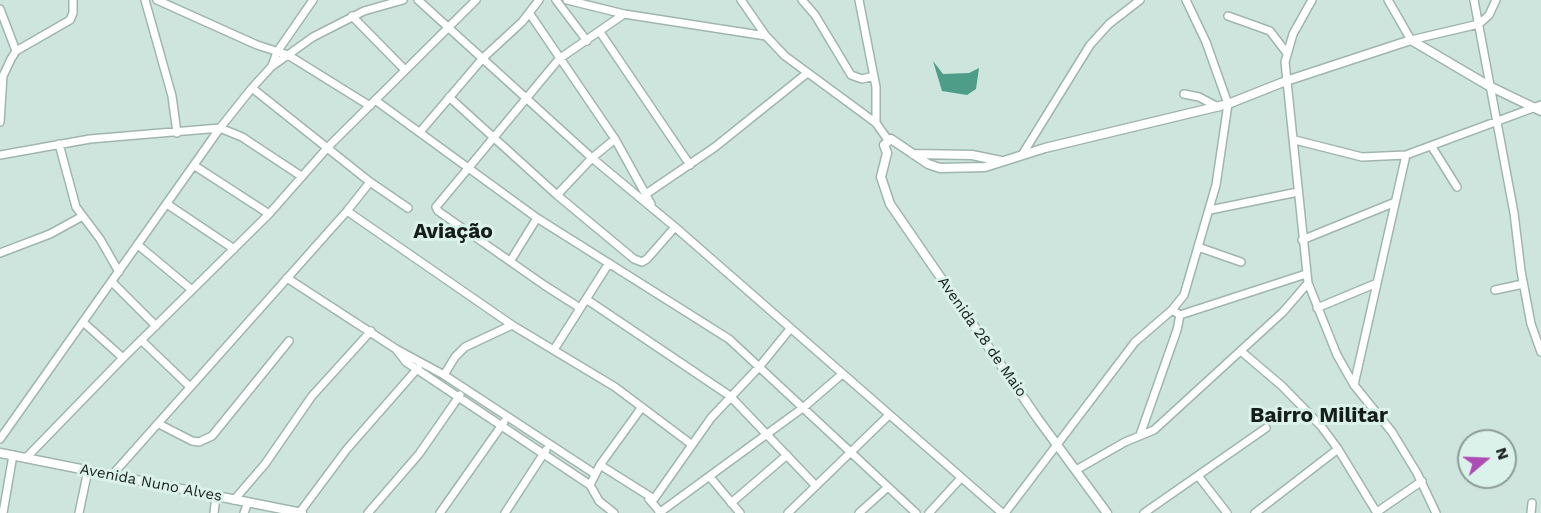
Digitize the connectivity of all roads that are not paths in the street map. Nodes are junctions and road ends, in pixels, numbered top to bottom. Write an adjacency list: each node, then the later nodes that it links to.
1 (73, 0): 31 (street)
2 (145, 0): 55 (street)
3 (157, 0): 32 (street)
4 (313, 0): 32 (street)
5 (403, 0): 23 (street)
6 (418, 0): 26 (street)
7 (476, 0): 26 (street)
8 (539, 0): 21 (street)
9 (556, 0): 30 (street)
10 (567, 0): 22 (street)
11 (741, 0): 28 (street)
12 (802, 0): 40 (street)
13 (859, 0): 40 (street)
14 (1140, 0): 68 (street)
15 (1186, 0): 48 (street)
16 (1312, 0): 33 (street)
17 (1388, 0): 29 (street)
18 (1474, 0): 25 (street)
19 (1496, 0): 25 (street)
20 (0, 9): 31 (street)
21 (530, 14): 35 (street); 36 (street)
22 (624, 14): 27 (street); 28 (street)
23 (352, 16): 34 (street); 38 (street)
24 (1228, 16): 33 (street)
25 (1479, 24): 29 (street); 42 (street)
26 (448, 26): 35 (street); 38 (street)
27 (600, 32): 30 (street); 72 (street)
28 (766, 36): 39 (street)
29 (1411, 40): 41 (street); 42 (street)
30 (586, 41): 36 (street)
31 (16, 51): 51 (street)
32 (277, 52): 34 (street); 37 (street)
33 (1286, 52): 41 (street)
34 (288, 54): 37 (street); 47 (street)
35 (483, 58): 45 (street); 46 (street)
36 (559, 59): 46 (street); 58 (street)
37 (271, 68): 43 (street)
38 (405, 70): 47 (street)
39 (806, 74): 53 (street); 72 (street)
40 (874, 76): 53 (street)
41 (1286, 81): 48 (street); 60 (street)
42 (1489, 86): 50 (street); 52 (street)
43 (252, 88): 54 (street); 63 (street)
44 (1184, 94): 49 (street)
45 (449, 97): 56 (street); 57 (street)
46 (526, 98): 57 (street); 70 (street)
47 (372, 103): 56 (street); 63 (street)
48 (1228, 104): 49 (street); 85 (street)
49 (1218, 106): 68 (street)
50 (1539, 108): 52 (street)
51 (0, 122)
52 (1495, 122): 64 (street); 105 (street)
53 (876, 123): 59 (street)
54 (220, 128): 55 (street); 73 (street); 75 (street)
55 (177, 132): 61 (street)
56 (420, 132): 74 (street)
57 (493, 139): 74 (street); 80 (street)
58 (615, 139): 70 (street); 79 (street)
59 (888, 140): 62 (street); 65 (street)
60 (1295, 140): 69 (street); 78 (street)
61 (59, 144): 67 (street); 88 (street)
62 (897, 146): 65 (street); 66 (street)
63 (328, 147): 75 (street); 76 (street)
64 (1432, 147): 69 (street); 77 (street)
65 (887, 153): 146 (street, Avenida 28 de Maio)
66 (912, 154): 71 (street); 71 (street)
67 (0, 155)
68 (1022, 155): 71 (street)
69 (1406, 155): 81 (street)
70 (592, 158): 80 (street); 84 (street)
71 (1001, 161)
72 (690, 165): 79 (street)
73 (195, 166): 82 (street); 87 (street)
74 (468, 169): 89 (street); 96 (street)
75 (301, 176): 87 (street)
76 (370, 182): 83 (street); 86 (street)
77 (1457, 187)
78 (1298, 192): 85 (street); 91 (street)
79 (646, 194): 84 (street)
80 (557, 195): 90 (street)
81 (1393, 203): 91 (street); 104 (street)
82 (167, 204): 92 (street); 94 (street)
83 (408, 208)
84 (654, 209): 90 (street)
85 (1210, 210): 93 (street)
86 (347, 211): 101 (street); 114 (street)
87 (269, 214): 94 (street)
88 (81, 217): 95 (street); 99 (street)
89 (537, 218): 96 (street); 98 (street)
90 (675, 227): 116 (street)
91 (1302, 240): 100 (street)
92 (138, 245): 99 (street); 106 (street)
93 (1198, 247): 97 (street); 111 (street)
94 (234, 249): 106 (street)
95 (0, 253)
96 (511, 260): 109 (street)
97 (1241, 262)
98 (609, 263): 108 (street); 126 (street)
99 (119, 272): 102 (street)
100 (1306, 274): 103 (street); 112 (street)
101 (287, 278): 117 (street); 131 (street)
102 (111, 282): 113 (street); 115 (street)
103 (1308, 283): 110 (street); 122 (street)
104 (1377, 283): 110 (street); 130 (street)
105 (1523, 284): 107 (street); 123 (street)
106 (192, 290): 115 (street)
107 (1495, 290)
108 (586, 299): 109 (street); 133 (street)
109 (580, 308): 120 (street)
110 (1317, 308): 130 (street)
111 (1172, 310): 112 (street); 146 (street)
112 (1180, 315): 143 (street)
113 (83, 322): 124 (street); 144 (street)
114 (512, 325): 120 (street); 128 (street)
115 (156, 326): 118 (street)
116 (790, 329): 126 (street); 129 (street)
117 (372, 331): 121 (street); 169 (street)
118 (141, 340): 124 (street); 131 (street)
119 (289, 341): 139 (street)
120 (555, 348): 135 (street)
121 (396, 349): 125 (street); 127 (street)
122 (1242, 352): 143 (street); 148 (street)
123 (1541, 352)
124 (123, 358): 154 (street)
125 (422, 362): 127 (street); 128 (street)
126 (760, 366): 133 (street); 136 (street)
127 (417, 370): 134 (street); 177 (street)
128 (444, 375): 132 (street)
129 (841, 375): 136 (street); 137 (street)
130 (1354, 385): 163 (street)
131 (189, 386): 139 (street)
132 (464, 389): 134 (street); 138 (street)
133 (730, 396): 142 (street); 145 (street)
134 (459, 397): 140 (street); 178 (street)
135 (642, 407): 145 (street); 155 (street)
136 (804, 407): 142 (street); 149 (street)
137 (888, 416): 149 (street); 162 (street)
138 (507, 418): 140 (street); 147 (street)
139 (159, 423): 158 (street)
140 (502, 426): 151 (street); 179 (street)
141 (1266, 428): 161 (street)
142 (768, 434): 153 (street); 160 (street)
143 (1140, 435): 157 (street)
144 (0, 439)
145 (691, 444): 168 (street)
146 (1058, 444): 157 (street, Avenida 28 de Maio); 188 (street)
147 (549, 447): 151 (street); 159 (street)
148 (1338, 448): 192 (street); 193 (street)
149 (852, 452): 165 (street); 166 (street)
150 (0, 453): 152 (street, Avenida Nuno Alves)
151 (543, 454): 164 (street); 180 (street)
152 (13, 455): 154 (street, Avenida Nuno Alves); 173 (street)
153 (787, 455): 165 (street); 171 (street)
154 (26, 458): 156 (street, Avenida Nuno Alves)
155 (600, 465): 159 (street); 168 (street)
156 (88, 470): 158 (street, Avenida Nuno Alves); 174 (street)
157 (1076, 470): 189 (street, Avenida 28 de Maio)
158 (113, 474): 167 (street, Avenida Nuno Alves)
159 (595, 474): 164 (street)
160 (710, 477): 171 (street); 182 (street)
161 (1198, 477): 190 (street); 191 (street)
162 (962, 478): 187 (street); 188 (street)
163 (1422, 482): 193 (street); 194 (street)
164 (590, 485): 181 (street)
165 (816, 486): 184 (street)
166 (888, 487): 185 (street); 186 (street)
167 (216, 496): 169 (street, Avenida Nuno Alves); 175 (street)
168 (654, 499): 182 (street)
169 (234, 500): 170 (street, Avenida Nuno Alves)
170 (248, 502): 176 (street); 177 (street, Avenida Nuno Alves)
171 (731, 503): 183 (street)
172 (1532, 503): 195 (street)
173 (3, 513)
174 (79, 513)
175 (214, 513)
176 (244, 513)
177 (301, 513)
178 (368, 513)
179 (440, 513)
180 (505, 513)
181 (614, 513)
182 (660, 513)
183 (740, 513)
184 (788, 513)
185 (859, 513)
186 (916, 513)
187 (929, 513)
188 (1004, 513)
189 (1107, 513)
190 (1144, 513)
191 (1227, 513)
192 (1255, 513)
193 (1377, 513)
194 (1436, 513)
195 (1531, 513)

